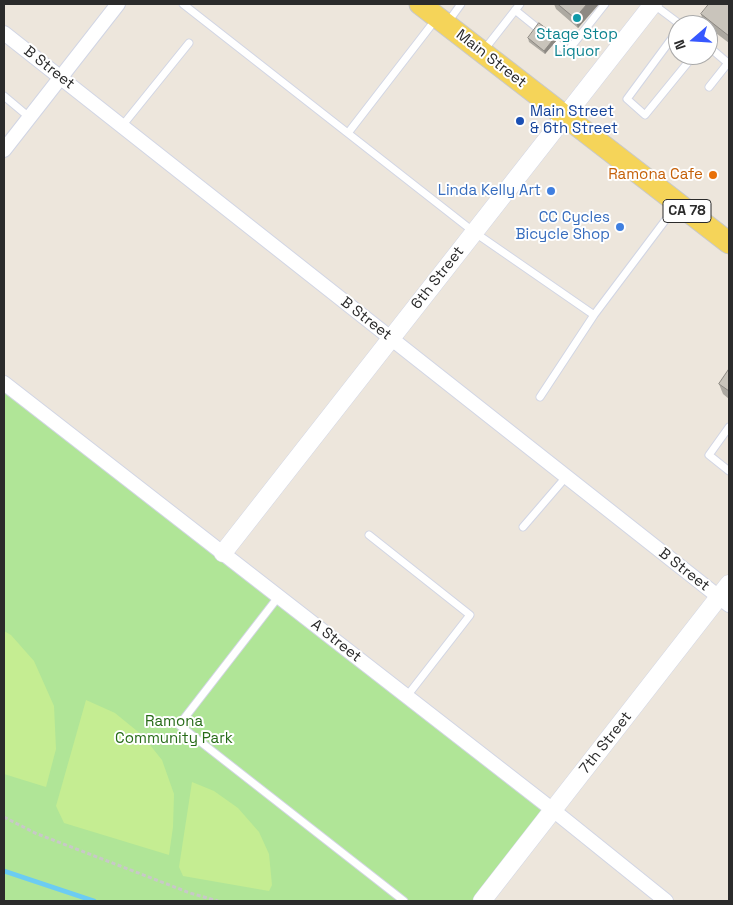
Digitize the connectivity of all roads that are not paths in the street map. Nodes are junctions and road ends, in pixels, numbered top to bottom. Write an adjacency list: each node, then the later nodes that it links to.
1 (118, 4): 17 (street)
2 (183, 4): 23 (lane)
3 (420, 4): 9 (main road, Main Street / CA 78)
4 (461, 4): 9 (lane)
5 (605, 4): 7 (lane)
6 (653, 4): 8 (lane); 20 (street, 6th Street)
7 (517, 7): 13 (lane)
8 (668, 15)
9 (442, 21): 13 (main road, Main Street / CA 78); 23 (lane)
10 (4, 33): 17 (street, B Street)
11 (189, 43): 22 (lane)
12 (668, 43): 16 (lane)
13 (482, 52): 20 (main road, Main Street / CA 78)
14 (718, 54): 15 (lane)
15 (729, 63): 18 (lane)
16 (686, 65)
17 (60, 77): 21 (street); 22 (street, B Street)
18 (709, 87)
19 (4, 96): 21 (lane)
20 (565, 116): 25 (main road, Main Street / CA 78); 26 (street, 6th Street)
21 (29, 117): 24 (street)
22 (122, 126): 29 (street, B Street)
23 (348, 134): 26 (lane)
24 (4, 150)
25 (678, 204): 27 (main road, Main Street / CA 78); 28 (lane)
26 (474, 232): 28 (lane); 29 (street, 6th Street)
27 (729, 243)
28 (594, 315): 31 (lane)
29 (391, 339): 34 (street, B Street); 37 (street, 6th Street)
30 (4, 382): 37 (street, A Street)
31 (540, 397)
32 (729, 427): 33 (lane)
33 (729, 471)
34 (566, 477): 35 (lane); 38 (street, B Street)
35 (523, 527)
36 (369, 535): 40 (lane)
37 (223, 553): 39 (street, A Street)
38 (726, 595): 41 (street, 7th Street)
39 (278, 596): 40 (street, A Street); 42 (lane)
40 (407, 696): 41 (street, A Street)
41 (553, 810): 43 (street, 7th Street); 44 (street, A Street)
42 (404, 901)
43 (482, 901)
44 (666, 901)

